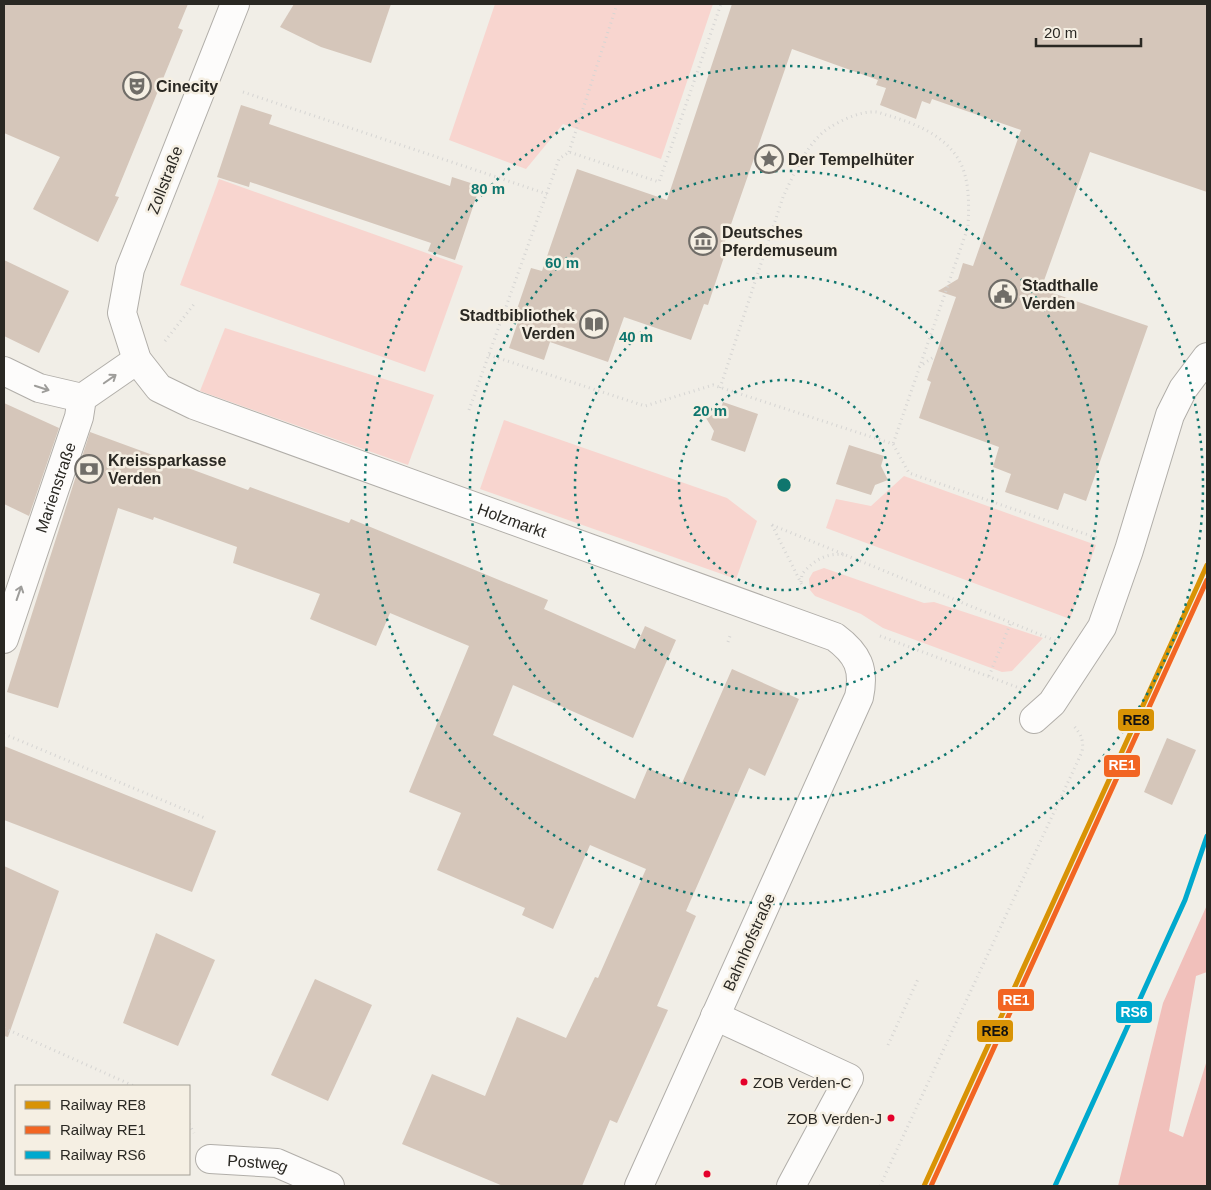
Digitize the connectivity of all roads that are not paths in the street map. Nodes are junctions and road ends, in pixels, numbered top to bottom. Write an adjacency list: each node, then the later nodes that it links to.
1 (234, 4): 3 (street, Zollstraße)
2 (1207, 357): 8 (street)
3 (138, 360): 5 (street, one-way to 3); 7 (street, Holzmarkt)
4 (4, 371): 5 (street, one-way to 5)
5 (82, 398): 6 (street, Marienstraße, one-way to 5)
6 (4, 639)
7 (859, 697): 9 (street, Bahnhofstraße)
8 (1043, 711)
9 (715, 1016): 12 (street, Bahnhofstraße); 13 (street)
10 (210, 1159): 11 (street, Postweg)
11 (330, 1186)
12 (639, 1186)
13 (791, 1186)

